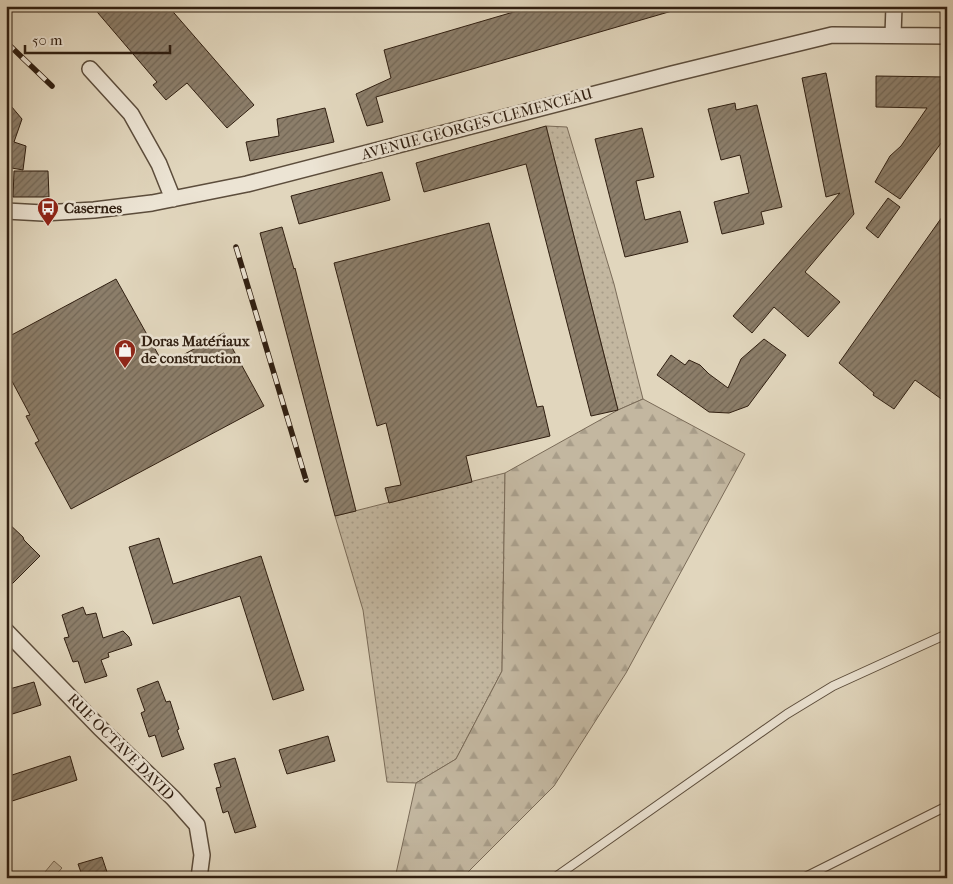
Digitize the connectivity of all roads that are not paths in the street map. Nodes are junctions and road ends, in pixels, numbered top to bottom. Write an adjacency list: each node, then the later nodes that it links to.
1 (894, 6): 2 (street)
2 (893, 35): 3 (street, AVENUE GEORGES CLEMENCEAU); 5 (street, AVENUE GEORGES CLEMENCEAU)
3 (947, 36)
4 (90, 69): 5 (street)
5 (172, 199): 6 (street, AVENUE GEORGES CLEMENCEAU)
6 (6, 212)
7 (6, 631): 10 (street, RUE OCTAVE DAVID)
8 (947, 634): 11 (lane)
9 (947, 806): 12 (lane)
10 (199, 878)
11 (554, 878)
12 (803, 878)

